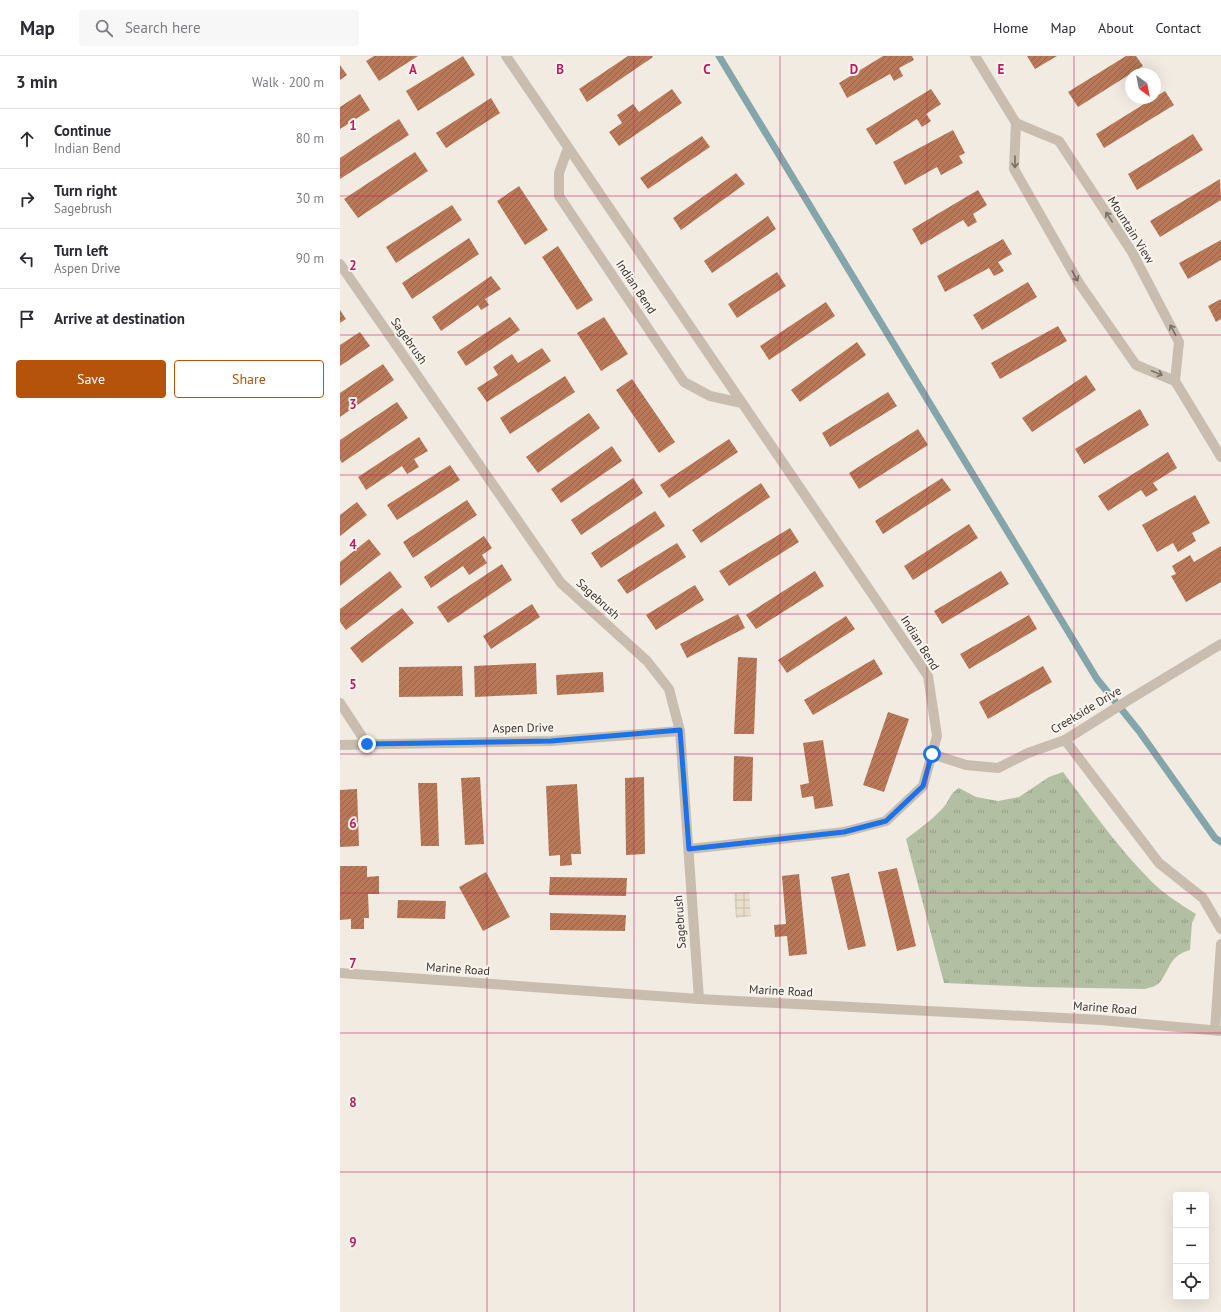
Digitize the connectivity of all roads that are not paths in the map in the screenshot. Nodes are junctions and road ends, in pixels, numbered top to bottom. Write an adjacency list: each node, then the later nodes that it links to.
1 (506, 56): 4 (street, Indian Bend)
2 (975, 56): 3 (street)
3 (1016, 124): 6 (street, one-way to 6); 6 (street, Mountain View, one-way to 3)
4 (568, 148): 7 (street, Indian Bend); 7 (street, Indian Bend)
5 (341, 268): 11 (street, Sagebrush)
6 (1175, 381): 8 (street)
7 (742, 403): 15 (street, Indian Bend)
8 (1221, 457)
9 (1221, 644): 12 (street, Creekside Drive)
10 (340, 703): 13 (street)
11 (680, 730): 13 (street, Aspen Drive); 16 (street, Sagebrush)
12 (1064, 740): 15 (street, Creekside Drive); 17 (street)
13 (367, 744): 14 (street, Aspen Drive)
14 (340, 745)
15 (932, 754): 16 (street, Indian Bend)
16 (689, 849): 20 (street, Sagebrush)
17 (1221, 929)
18 (1221, 944): 21 (street)
19 (340, 973): 20 (street, Marine Road)
20 (699, 999): 21 (street, Marine Road)
21 (1218, 1030)

